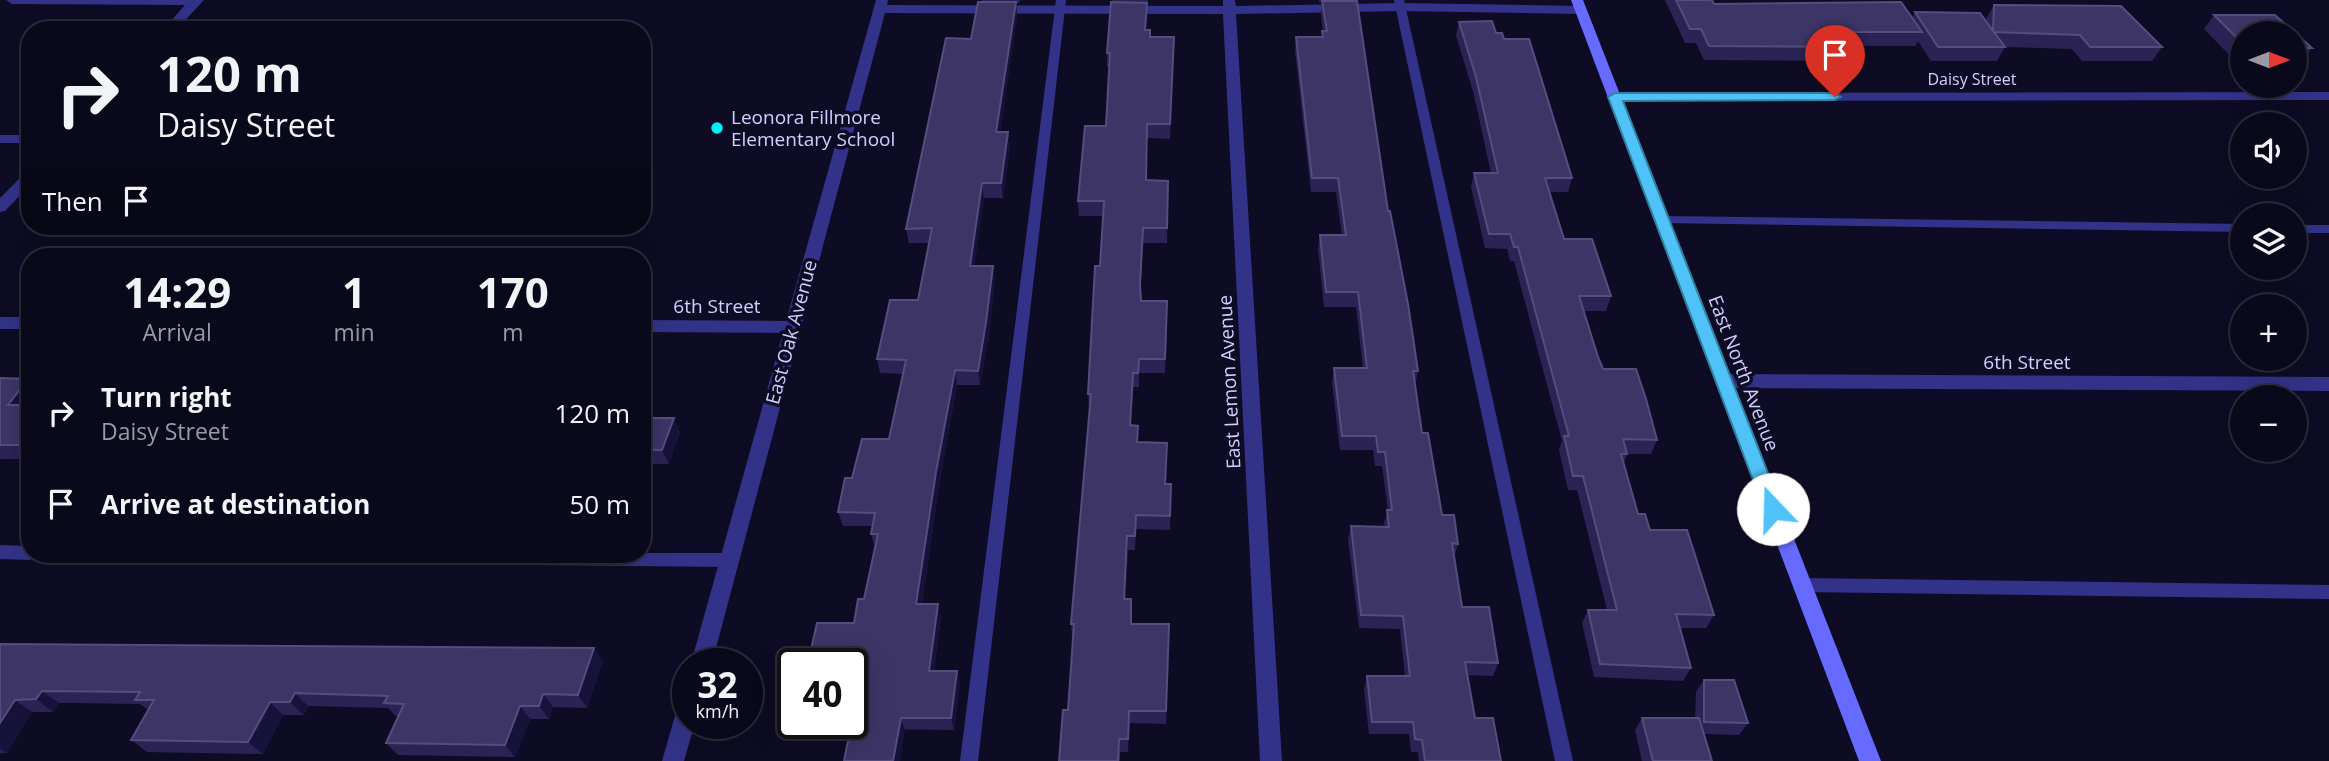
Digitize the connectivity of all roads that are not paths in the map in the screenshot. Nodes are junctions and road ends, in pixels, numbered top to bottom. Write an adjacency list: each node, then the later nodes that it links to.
1 (12, 0): 2 (street)
2 (197, 0): 8 (street)
3 (881, 4): 5 (street); 22 (street, East Oak Avenue)
4 (1399, 4): 6 (street); 7 (street); 36 (lane)
5 (1061, 5): 6 (street); 34 (lane)
6 (1229, 5): 35 (street, East Lemon Avenue)
7 (1578, 5): 10 (street, East North Avenue)
8 (177, 21)
9 (2329, 96): 10 (street, Daisy Street)
10 (1615, 97): 15 (street, East North Avenue)
11 (0, 139): 12 (lane)
12 (21, 139)
13 (21, 185): 14 (street)
14 (0, 207)
15 (1664, 220): 16 (lane); 23 (street, East North Avenue)
16 (2230, 228)
17 (2307, 229): 18 (lane)
18 (2329, 229)
19 (0, 323): 20 (street)
20 (21, 323)
21 (651, 326): 22 (street, 6th Street)
22 (792, 327): 28 (street, East Oak Avenue)
23 (1725, 381): 24 (street, 6th Street); 29 (street, East North Avenue)
24 (2329, 384)
25 (0, 552): 26 (lane)
26 (21, 553)
27 (651, 559): 28 (lane)
28 (730, 560): 31 (street, East Oak Avenue)
29 (1801, 585): 30 (lane); 37 (street, East North Avenue)
30 (2329, 592)
31 (705, 648)
32 (679, 739): 33 (street)
33 (673, 761)
34 (969, 761)
35 (1271, 761)
36 (1564, 761)
37 (1870, 761)

